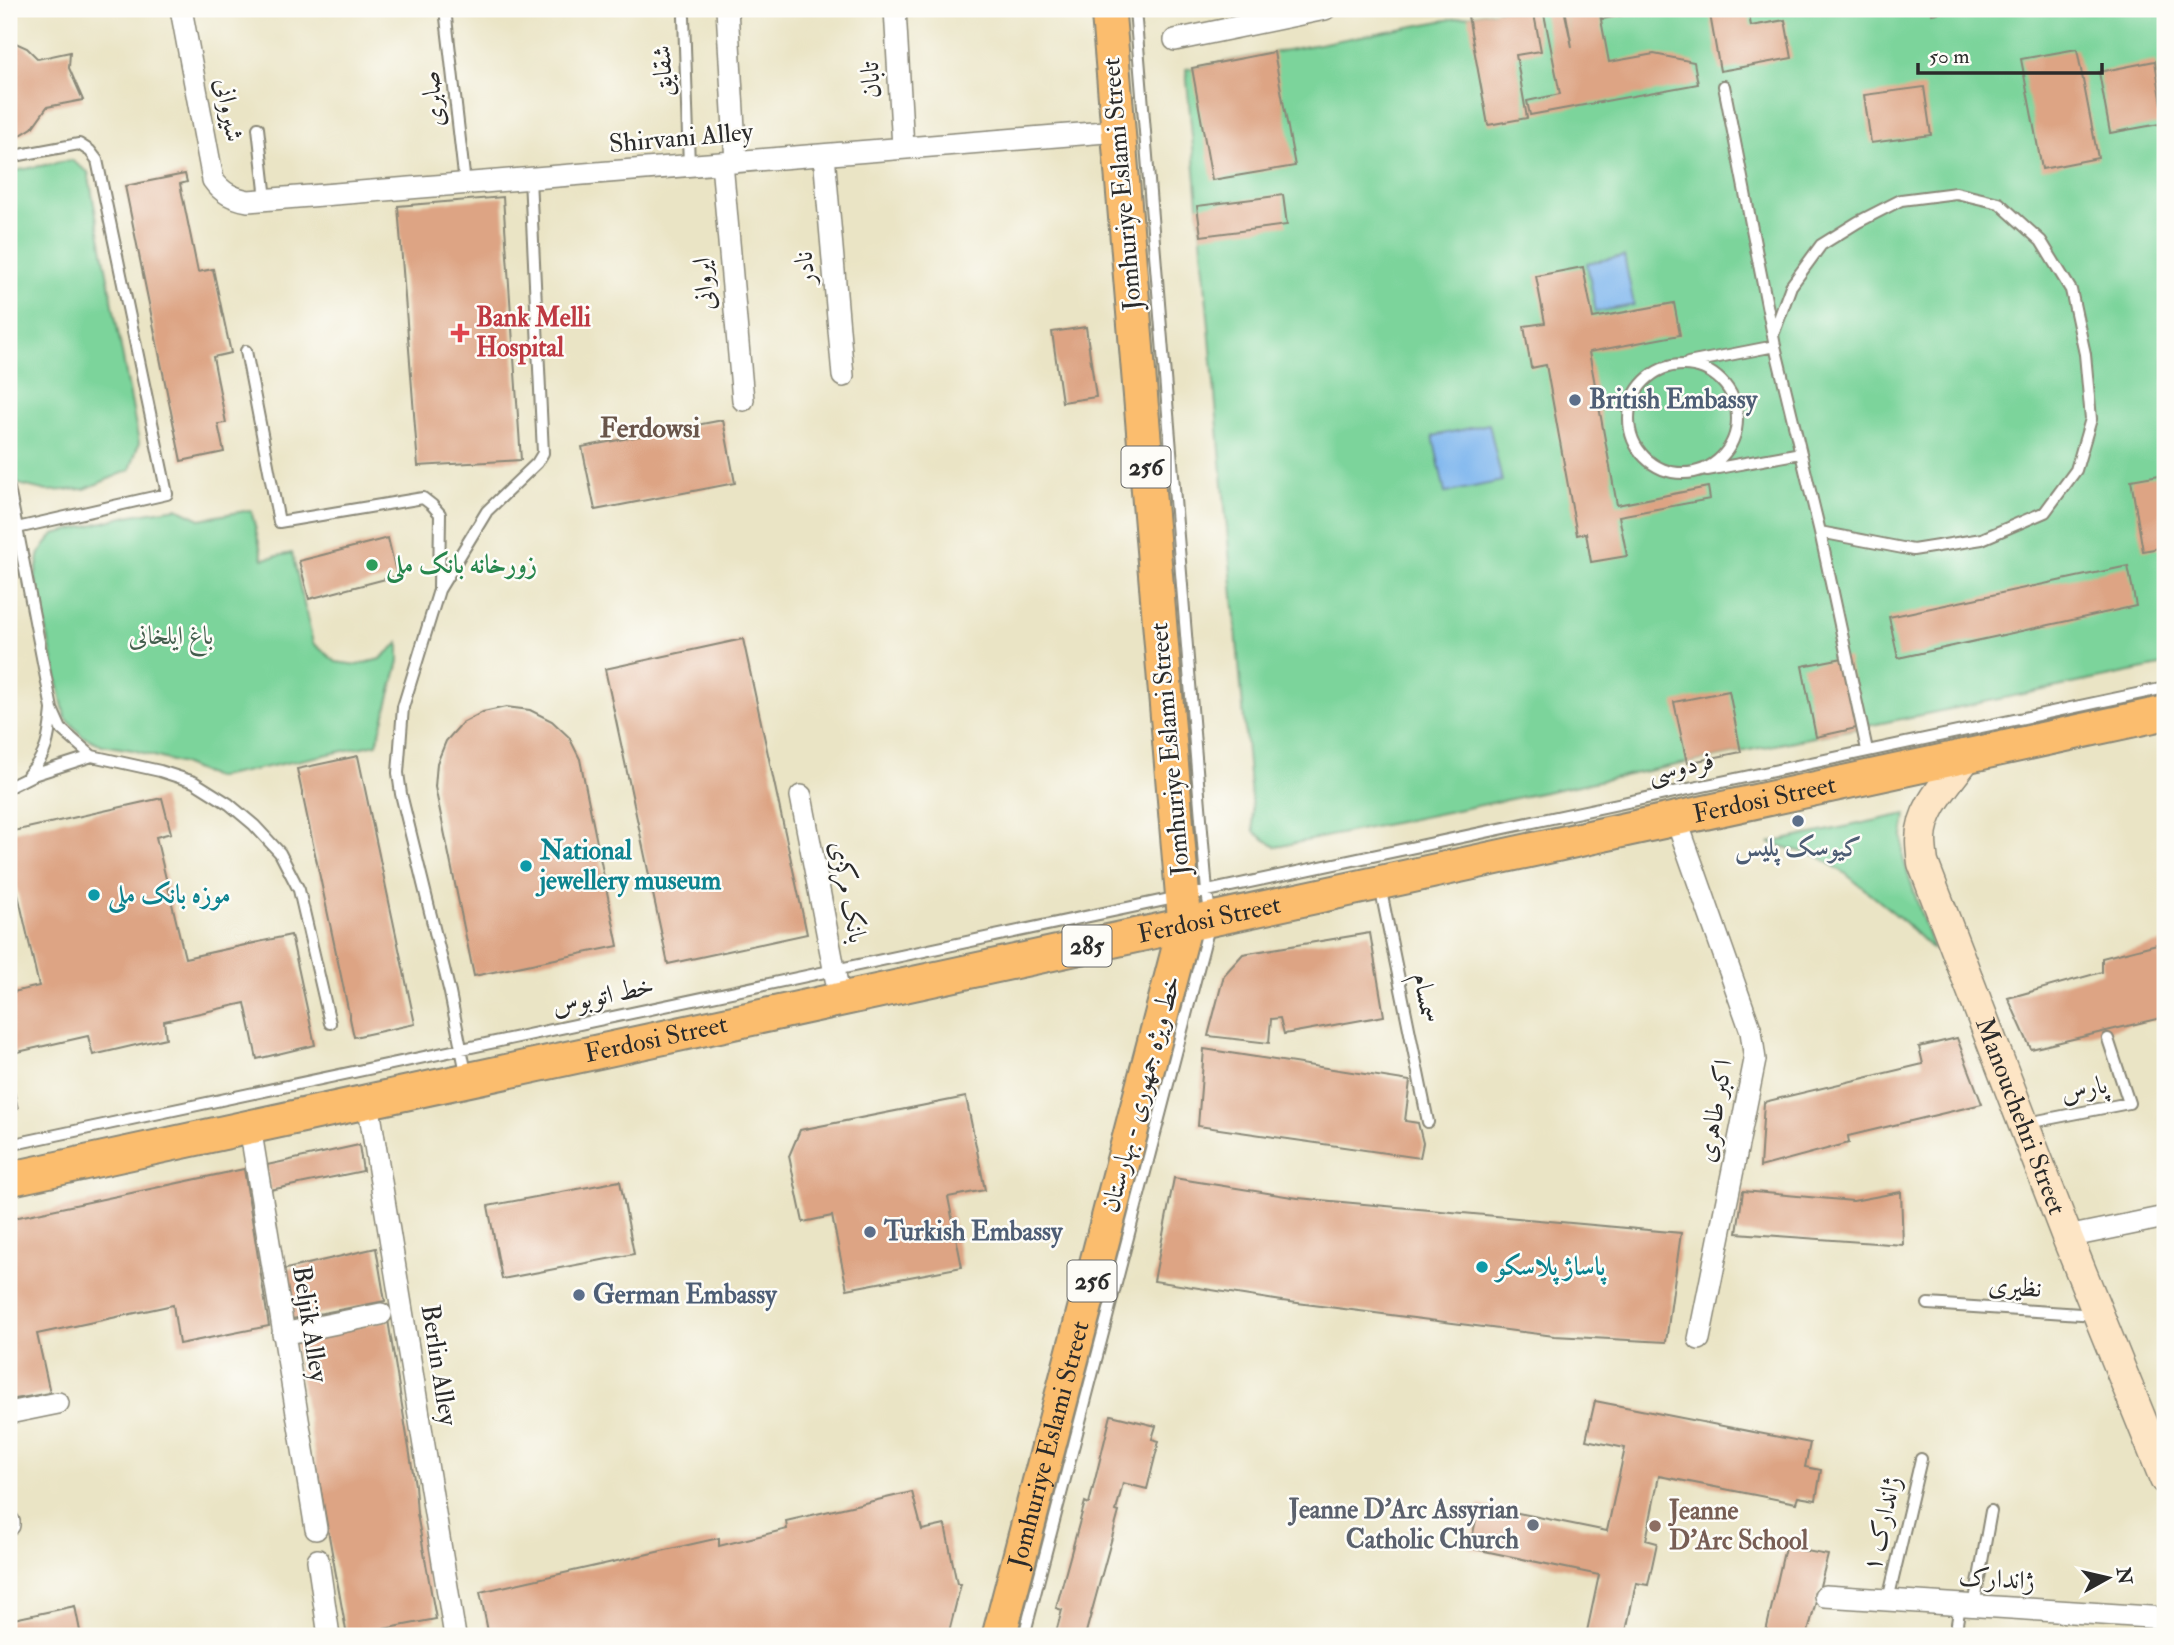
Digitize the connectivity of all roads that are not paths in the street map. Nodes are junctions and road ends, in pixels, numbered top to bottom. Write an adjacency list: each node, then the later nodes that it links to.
1 (181, 9): 20 (street, شیروانی)
2 (446, 9): 19 (lane, صابری)
3 (727, 9): 16 (street, ایروانی)
4 (895, 9): 13 (street, تابان)
5 (1108, 9): 12 (main road, Jomhuriye Eslami Street / 256)
6 (1135, 9): 43 (lane, خط ویژه جمهوری - بهارستان)
7 (1325, 9): 9 (street)
8 (684, 17): 17 (lane, شقایق)
9 (1175, 40)
10 (1724, 86): 21 (lane)
11 (258, 128): 20 (lane)
12 (1118, 131): 13 (street, Shirvani Alley); 43 (main road, Jomhuriye Eslami Street / 256)
13 (903, 148): 14 (street, Shirvani Alley)
14 (824, 155): 16 (street, Shirvani Alley); 24 (street, نادر)
15 (9, 157): 29 (lane)
16 (729, 162): 17 (street, Shirvani Alley); 25 (street, ایروانی)
17 (689, 166): 18 (street, Shirvani Alley)
18 (530, 178): 19 (street, Shirvani Alley); 31 (lane)
19 (465, 184): 20 (street, Shirvani Alley)
20 (257, 200)
21 (1774, 340): 23 (lane); 26 (lane); 30 (lane)
22 (246, 351): 31 (lane)
23 (1679, 365): 27 (lane); 27 (lane)
24 (843, 376)
25 (743, 400)
26 (1801, 453): 27 (lane); 30 (lane)
27 (1696, 472)
28 (9, 488): 29 (lane)
29 (13, 529): 33 (lane)
30 (1820, 532): 35 (lane)
31 (439, 590): 47 (lane)
32 (2165, 688): 35 (lane, فردوسی)
33 (52, 709): 36 (lane); 38 (lane)
34 (2165, 713): 37 (main road, Ferdosi Street / 285)
35 (1867, 750): 43 (lane, فردوسی)
36 (92, 756): 38 (lane); 45 (lane)
37 (1967, 757): 41 (main road, Ferdosi Street / 285); 50 (street, Manouchehri Street)
38 (24, 779): 39 (lane)
39 (9, 787)
40 (801, 796): 44 (street, بانک مرکزی)
41 (1676, 819): 42 (main road, Ferdosi Street / 285); 60 (street, اکبر طاهری)
42 (1380, 883): 43 (main road, Ferdosi Street / 285); 49 (lane, سمسام)
43 (1196, 908): 44 (main road, Ferdosi Street / 285); 74 (main road, Jomhuriye Eslami Street / 256); 75 (lane, خط ویژه جمهوری - بهارستان)
44 (837, 985): 47 (main road, Ferdosi Street / 285)
45 (330, 1023)
46 (2108, 1040): 50 (lane, پارس)
47 (464, 1065): 48 (main road, Ferdosi Street / 285); 52 (lane)
48 (368, 1102): 51 (main road, Ferdosi Street / 285); 73 (street, Berlin Alley)
49 (1428, 1122)
50 (2024, 1124): 55 (street, Manouchehri Street)
51 (250, 1127): 53 (main road, Ferdosi Street / 285); 59 (street, Beljik Alley)
52 (9, 1145)
53 (9, 1179)
54 (2165, 1217): 55 (street)
55 (2067, 1237): 58 (street, Manouchehri Street)
56 (1928, 1304): 58 (lane, نظیری)
57 (380, 1314): 59 (street)
58 (2099, 1315): 64 (street, Manouchehri Street)
59 (284, 1334): 66 (street, Beljik Alley)
60 (1699, 1339)
61 (58, 1403): 62 (street)
62 (9, 1413)
63 (1921, 1459): 69 (lane, ژاندارک ۱)
64 (2165, 1479)
65 (1991, 1511): 70 (lane)
66 (316, 1529)
67 (318, 1560): 72 (street)
68 (1825, 1596): 69 (street, ژاندارک)
69 (1888, 1600): 70 (street, ژاندارک)
70 (1967, 1605): 71 (street, ژاندارک); 76 (lane)
71 (2165, 1618)
72 (329, 1636)
73 (455, 1636)
74 (999, 1636)
75 (1024, 1636)
76 (1955, 1636)

